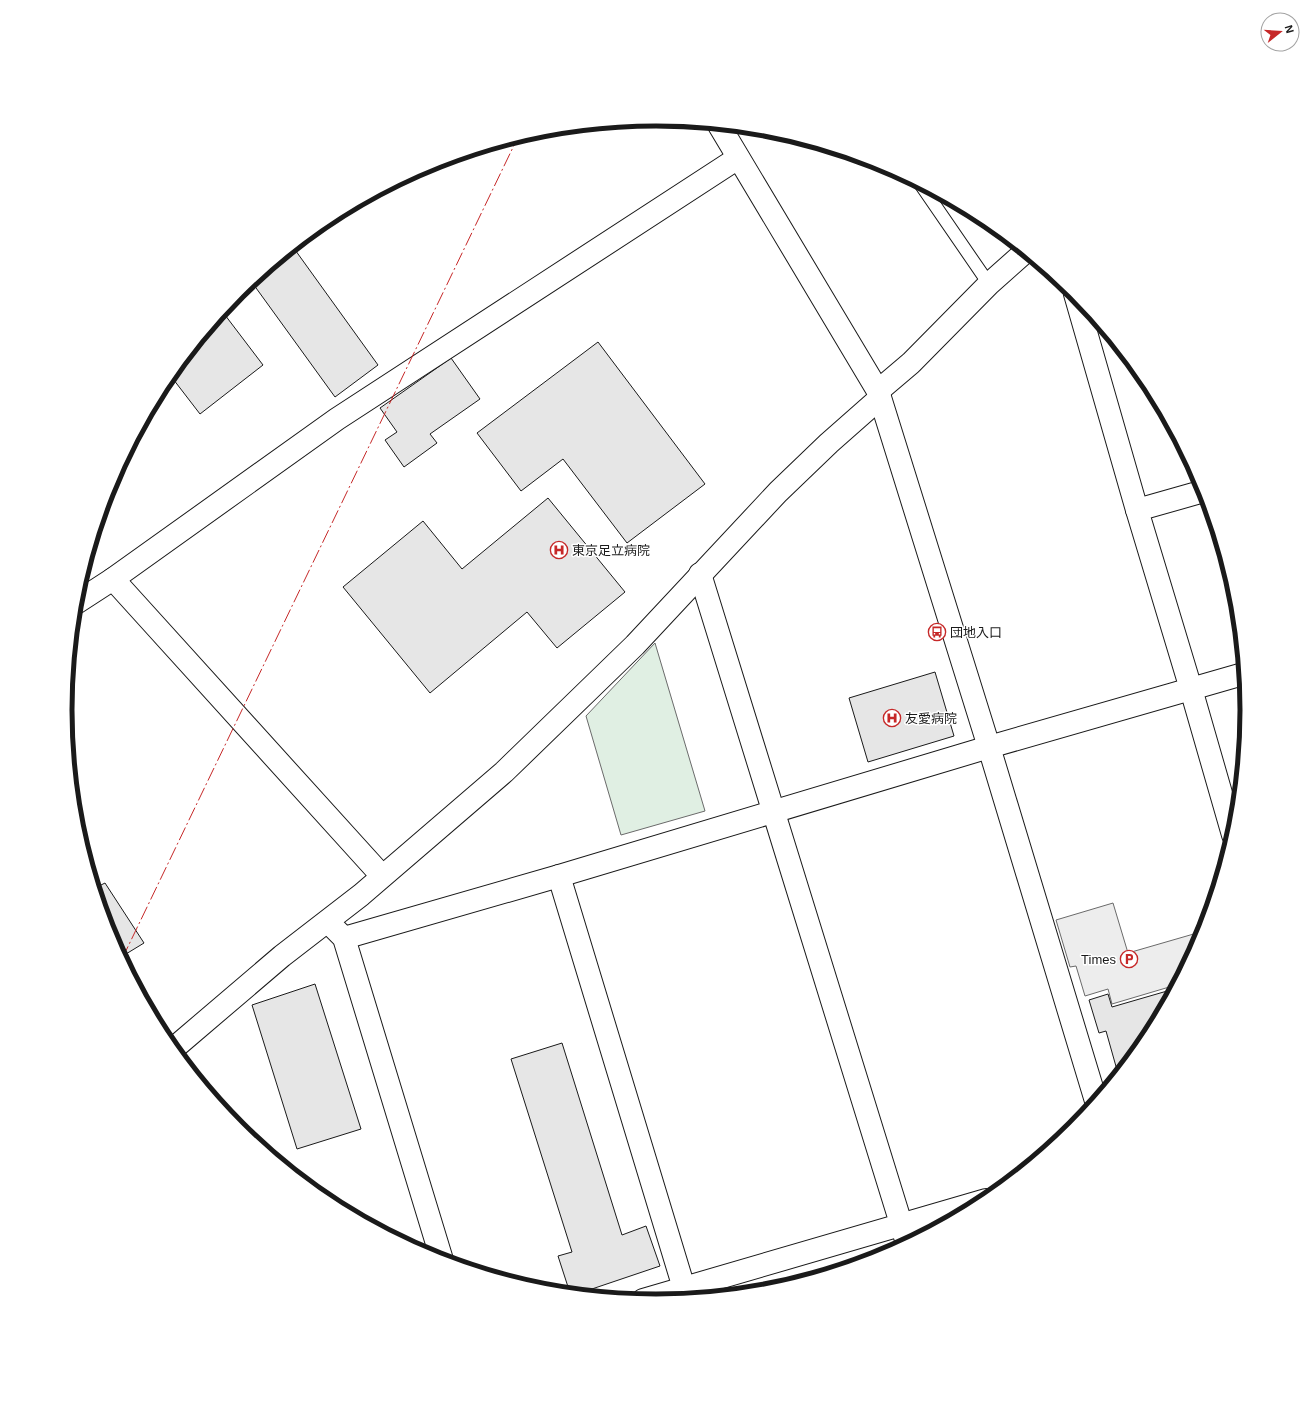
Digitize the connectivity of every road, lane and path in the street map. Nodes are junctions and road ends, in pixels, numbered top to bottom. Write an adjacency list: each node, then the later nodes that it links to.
1 (721, 130): 2 (street)
2 (738, 158): 7 (street); 11 (street)
3 (926, 192): 5 (lane)
4 (1022, 255): 5 (street)
5 (989, 284): 7 (street)
6 (1080, 309): 9 (street)
7 (879, 394): 10 (street); 15 (street)
8 (1198, 493): 9 (street)
9 (1137, 510): 14 (street)
10 (700, 574): 16 (street); 18 (street)
11 (113, 579): 12 (street); 18 (street)
12 (83, 599)
13 (1239, 675): 14 (street)
14 (1191, 689): 15 (street); 17 (street)
15 (989, 747): 16 (street); 23 (street)
16 (774, 811): 19 (street); 25 (street)
17 (1229, 822)
18 (382, 876): 20 (street)
19 (559, 876): 21 (street); 27 (street)
20 (327, 922): 21 (street); 22 (street)
21 (344, 938): 26 (street)
22 (178, 1045)
23 (1094, 1096)
24 (951, 1214): 25 (street)
25 (904, 1233): 27 (street)
26 (440, 1252)
27 (686, 1293)

